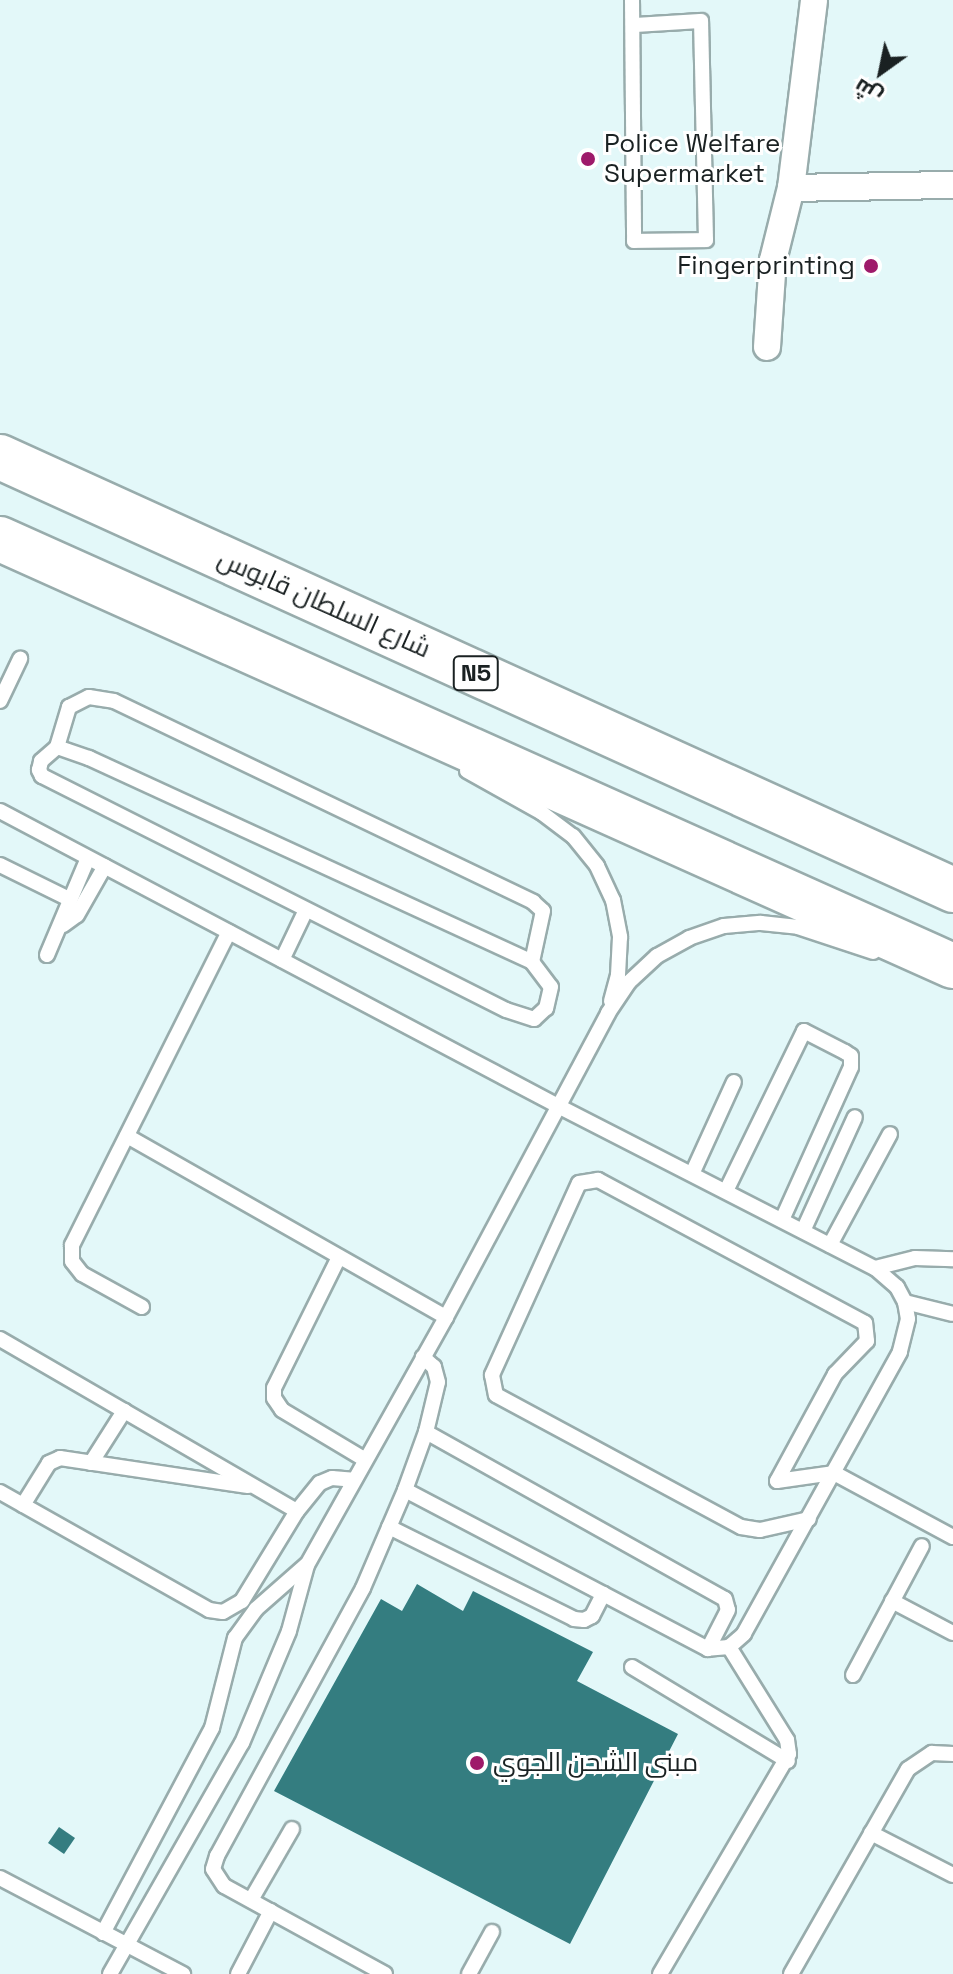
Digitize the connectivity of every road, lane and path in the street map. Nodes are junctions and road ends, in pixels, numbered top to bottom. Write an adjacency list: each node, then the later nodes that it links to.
1 (632, 0): 3 (lane)
2 (814, 0): 5 (street)
3 (634, 25): 3 (lane)
4 (953, 185): 5 (street)
5 (791, 188): 6 (street)
6 (767, 347)
7 (0, 457): 21 (highway, شارع السلطان قابوس / N5)
8 (0, 539): 10 (highway)
9 (0, 549): 10 (highway)
10 (57, 566): 12 (highway)
11 (20, 659): 13 (lane)
12 (289, 671): 14 (lane); 30 (highway)
13 (0, 701)
14 (422, 746)
15 (57, 747): 23 (lane); 29 (lane); 29 (lane)
16 (449, 761): 32 (lane)
17 (0, 811): 18 (lane)
18 (88, 858): 20 (lane); 22 (lane)
19 (0, 866): 22 (lane)
20 (105, 866): 24 (lane); 25 (lane)
21 (953, 890)
22 (69, 899): 24 (lane)
23 (306, 910): 28 (lane); 29 (lane)
24 (63, 925): 26 (lane)
25 (229, 932): 28 (lane); 37 (lane)
26 (47, 955)
27 (883, 956): 32 (lane)
28 (282, 960): 34 (lane)
29 (532, 962)
30 (939, 968): 31 (lane)
31 (953, 980)
32 (608, 1013): 34 (lane)
33 (734, 1082): 38 (lane)
34 (558, 1106): 38 (lane); 49 (lane)
35 (855, 1117): 41 (lane)
36 (890, 1134): 42 (lane)
37 (127, 1136): 43 (lane); 47 (lane)
38 (692, 1174): 39 (lane)
39 (726, 1191): 40 (lane); 40 (lane)
40 (782, 1220): 41 (lane)
41 (803, 1231): 42 (lane)
42 (830, 1245): 45 (lane)
43 (339, 1257): 49 (lane); 54 (lane)
44 (953, 1259): 45 (lane)
45 (875, 1268): 46 (lane)
46 (905, 1302): 48 (lane); 56 (lane)
47 (142, 1307)
48 (953, 1314)
49 (446, 1317): 51 (lane)
50 (0, 1339): 52 (lane)
51 (423, 1357): 53 (lane); 54 (lane)
52 (124, 1411): 55 (lane); 58 (lane)
53 (426, 1432): 59 (lane); 72 (lane)
54 (364, 1459): 57 (lane)
55 (91, 1463): 58 (lane); 61 (lane)
56 (834, 1473): 63 (lane); 63 (lane); 65 (lane)
57 (353, 1480): 62 (lane); 67 (lane)
58 (255, 1487): 62 (lane)
59 (405, 1490): 64 (lane); 68 (lane)
60 (0, 1492): 61 (lane)
61 (23, 1505): 62 (lane)
62 (297, 1511)
63 (809, 1519): 71 (lane)
64 (389, 1527): 68 (lane); 81 (lane)
65 (951, 1530)
66 (922, 1546): 69 (lane)
67 (307, 1565): 84 (lane); 85 (lane)
68 (603, 1594): 72 (lane)
69 (892, 1601): 70 (lane); 74 (lane)
70 (953, 1633)
71 (729, 1647): 72 (lane); 76 (lane)
72 (708, 1649)
73 (632, 1667): 76 (lane)
74 (853, 1675)
75 (953, 1754): 78 (lane)
76 (788, 1761): 91 (lane)
77 (292, 1829): 81 (lane)
78 (871, 1833): 79 (lane); 92 (lane)
79 (953, 1875)
80 (0, 1878): 84 (lane)
81 (251, 1900): 82 (lane)
82 (271, 1911): 88 (lane); 89 (lane)
83 (492, 1932): 90 (lane)
84 (103, 1933): 85 (lane)
85 (126, 1945): 86 (lane); 87 (lane)
86 (110, 1974)
87 (183, 1974)
88 (238, 1974)
89 (385, 1974)
90 (469, 1974)
91 (660, 1974)
92 (791, 1974)

